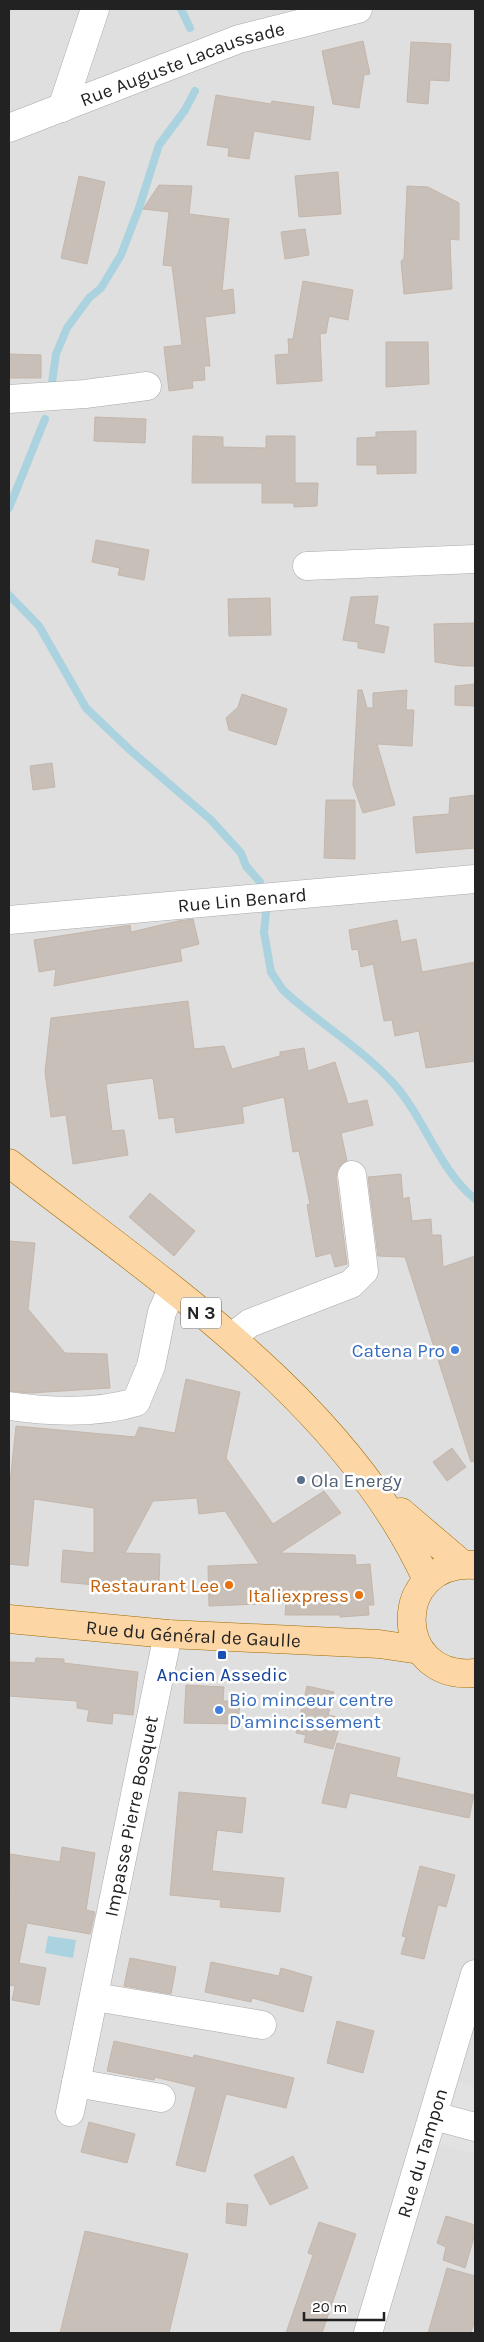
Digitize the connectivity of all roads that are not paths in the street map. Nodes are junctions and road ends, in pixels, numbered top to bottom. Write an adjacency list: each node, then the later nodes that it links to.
1 (95, 9): 3 (street)
2 (358, 9): 3 (street, Rue Auguste Lacaussade)
3 (62, 108): 4 (street, Rue Auguste Lacaussade)
4 (9, 128)
5 (147, 386): 6 (street)
6 (9, 398)
7 (475, 559): 8 (street)
8 (307, 566)
9 (475, 879): 10 (street, Rue Lin Benard)
10 (9, 920)
11 (9, 1163): 13 (main road, N 3)
12 (352, 1175): 14 (street)
13 (172, 1290): 14 (main road, N 3); 15 (street)
14 (232, 1336): 16 (main road, N 3)
15 (9, 1406)
16 (372, 1486): 17 (main road, N 3); 18 (main road, N 3)
17 (469, 1564): 18 (main road, N 3)
18 (427, 1580): 21 (main road)
19 (9, 1619): 20 (main road, Rue du Général de Gaulle)
20 (168, 1634): 21 (main road, Rue du Général de Gaulle); 24 (street, Impasse Pierre Bosquet)
21 (416, 1639): 22 (main road)
22 (475, 1673)
23 (475, 1974): 29 (street, Rue du Tampon)
24 (95, 1997): 25 (street); 26 (street, Impasse Pierre Bosquet)
25 (262, 2025)
26 (76, 2083): 27 (street); 28 (street, Impasse Pierre Bosquet)
27 (161, 2098)
28 (70, 2112)
29 (434, 2116): 30 (street); 31 (street, Rue du Tampon)
30 (475, 2127)
31 (368, 2333)

